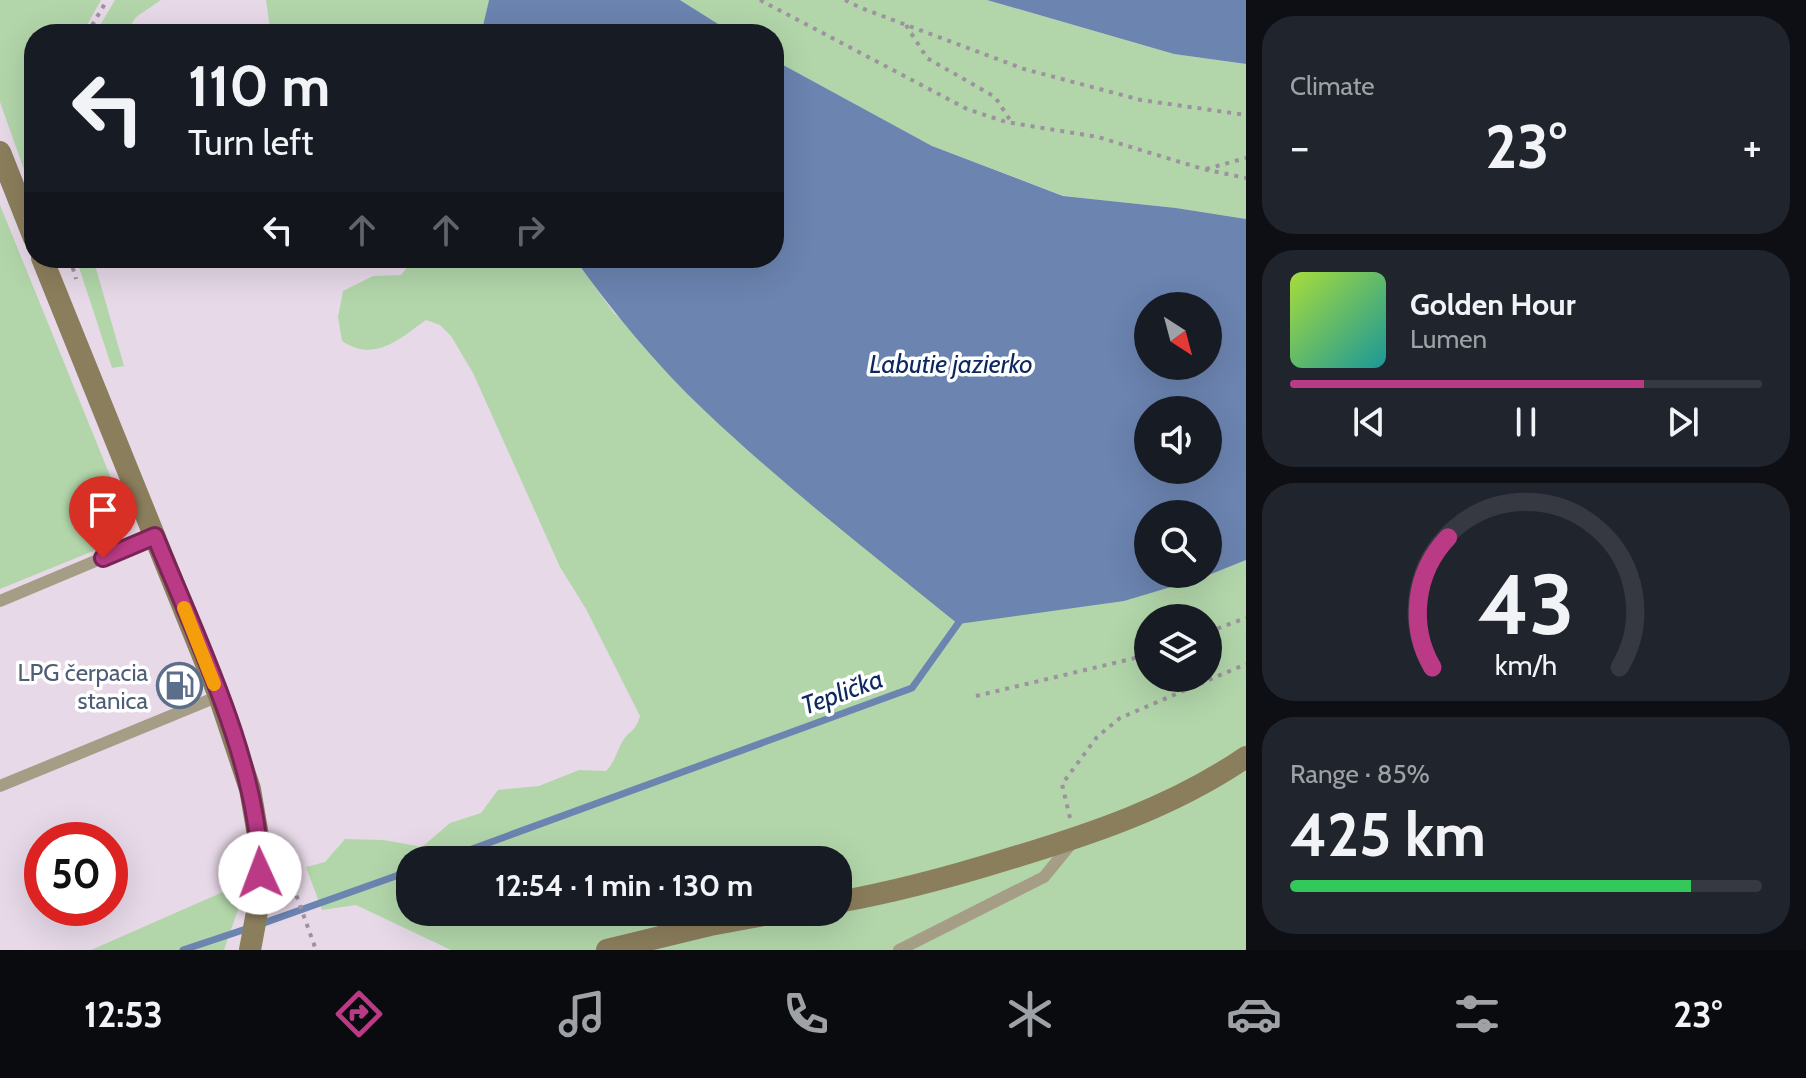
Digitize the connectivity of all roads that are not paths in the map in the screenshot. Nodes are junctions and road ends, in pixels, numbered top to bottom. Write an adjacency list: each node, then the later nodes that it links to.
1 (0, 152): 2 (main road)
2 (24, 213)
3 (46, 268): 4 (main road)
4 (155, 536): 5 (lane); 6 (main road)
5 (0, 601)
6 (219, 696): 8 (lane); 12 (main road)
7 (1246, 757): 9 (main road)
8 (0, 786)
9 (1075, 838): 10 (main road); 14 (lane)
10 (852, 899)
11 (706, 926): 13 (main road)
12 (251, 945)
13 (607, 950)
14 (899, 950)

